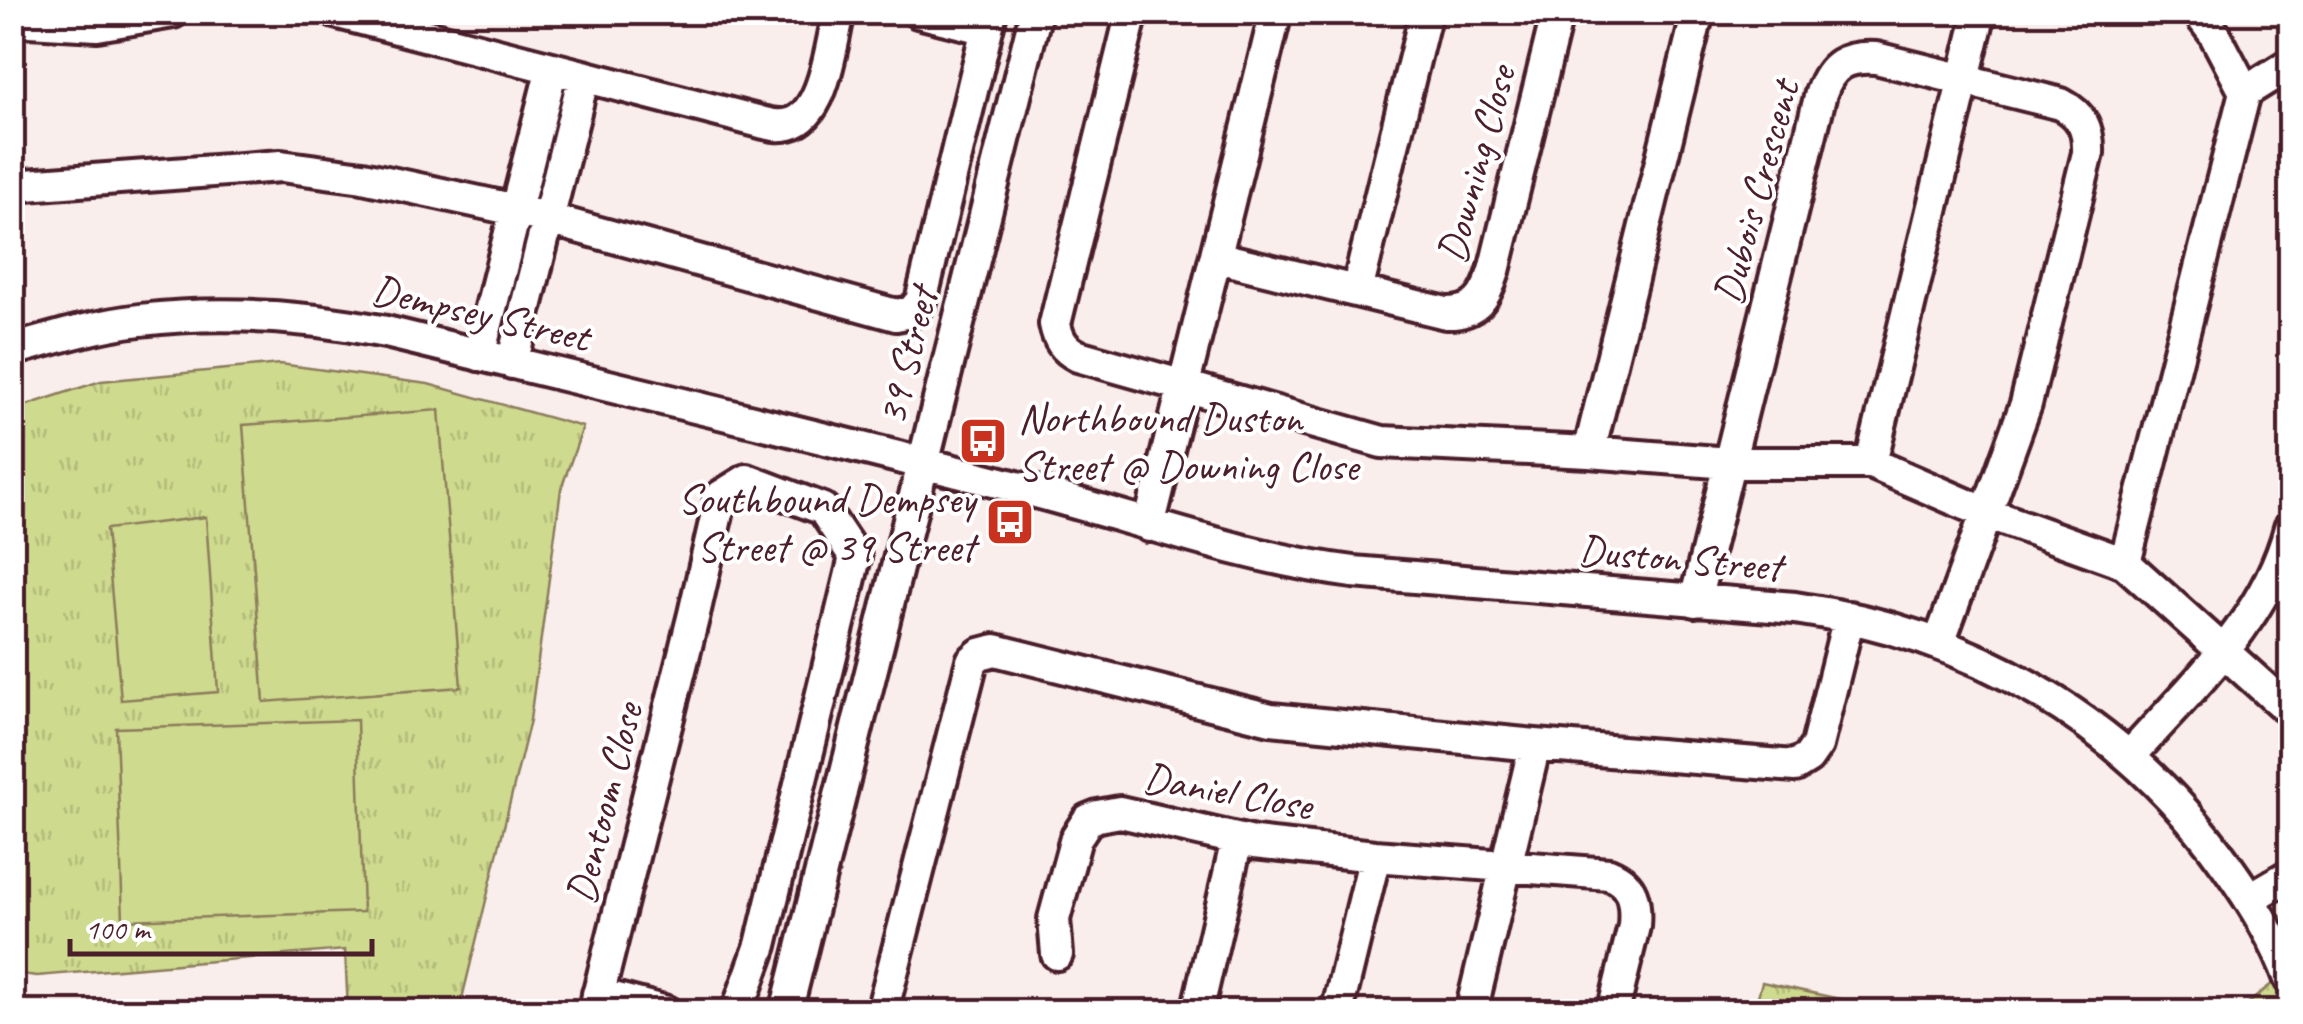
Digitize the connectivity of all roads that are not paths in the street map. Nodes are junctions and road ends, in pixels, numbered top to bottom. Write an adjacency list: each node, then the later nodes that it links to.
1 (173, 12): 13 (street)
2 (335, 12): 16 (street)
3 (839, 12): 19 (street)
4 (918, 12): 15 (street)
5 (1036, 12): 33 (street, 39 Street)
6 (1132, 12): 30 (street)
7 (1276, 12): 25 (street)
8 (1426, 12): 26 (street)
9 (1556, 12): 26 (street, Downing Close)
10 (1698, 12): 31 (street)
11 (1980, 12): 20 (street)
12 (2198, 12): 21 (street)
13 (138, 16): 14 (street)
14 (12, 20)
15 (989, 21): 24 (street)
16 (440, 26): 18 (street)
17 (2290, 64): 21 (street)
18 (552, 68): 19 (street); 23 (street)
19 (584, 76): 24 (street)
20 (1964, 79): 32 (street, Dubois Crescent); 34 (street); 35 (street, Dubois Crescent)
21 (2245, 92): 38 (street)
22 (12, 186): 23 (street)
23 (516, 210): 24 (street); 28 (street)
24 (548, 219): 29 (street)
25 (1216, 256): 26 (street, Downing Close); 30 (street)
26 (1357, 291)
27 (12, 350): 28 (street, Dempsey Street)
28 (478, 355): 29 (street, Dempsey Street)
29 (512, 363): 33 (street, Dempsey Street)
30 (1184, 387): 31 (street); 36 (street)
31 (1589, 452): 32 (street)
32 (1729, 463): 34 (street); 39 (street, Dubois Crescent)
33 (923, 464): 36 (street, Duston Street); 57 (street, 39 Street)
34 (1871, 464): 35 (street)
35 (1986, 513): 38 (street); 41 (street, Dubois Crescent)
36 (1149, 526): 39 (street, Duston Street)
37 (2290, 528): 42 (street)
38 (2125, 563): 42 (street)
39 (1695, 600): 40 (street, Duston Street)
40 (1849, 617): 41 (street, Duston Street); 44 (street)
41 (1939, 643): 45 (street, Duston Street)
42 (2224, 650): 43 (street); 45 (street)
43 (2290, 711)
44 (1535, 745): 48 (street); 58 (street)
45 (2130, 756): 50 (street, Duston Street)
46 (1237, 840): 47 (street, Daniel Close); 52 (street, Daniel Close); 59 (street)
47 (1374, 856): 48 (street, Daniel Close); 60 (street)
48 (1508, 865): 61 (street); 62 (street, Daniel Close)
49 (2290, 875): 50 (street)
50 (2249, 898): 51 (street, Duston Street)
51 (2278, 921): 53 (street, Duston Street)
52 (1057, 954)
53 (2290, 980)
54 (596, 1003): 55 (street); 56 (street, Dentoom Close)
55 (667, 1012)
56 (737, 1012)
57 (786, 1012)
58 (882, 1012)
59 (1197, 1012)
60 (1336, 1012)
61 (1472, 1012)
62 (1613, 1012)

